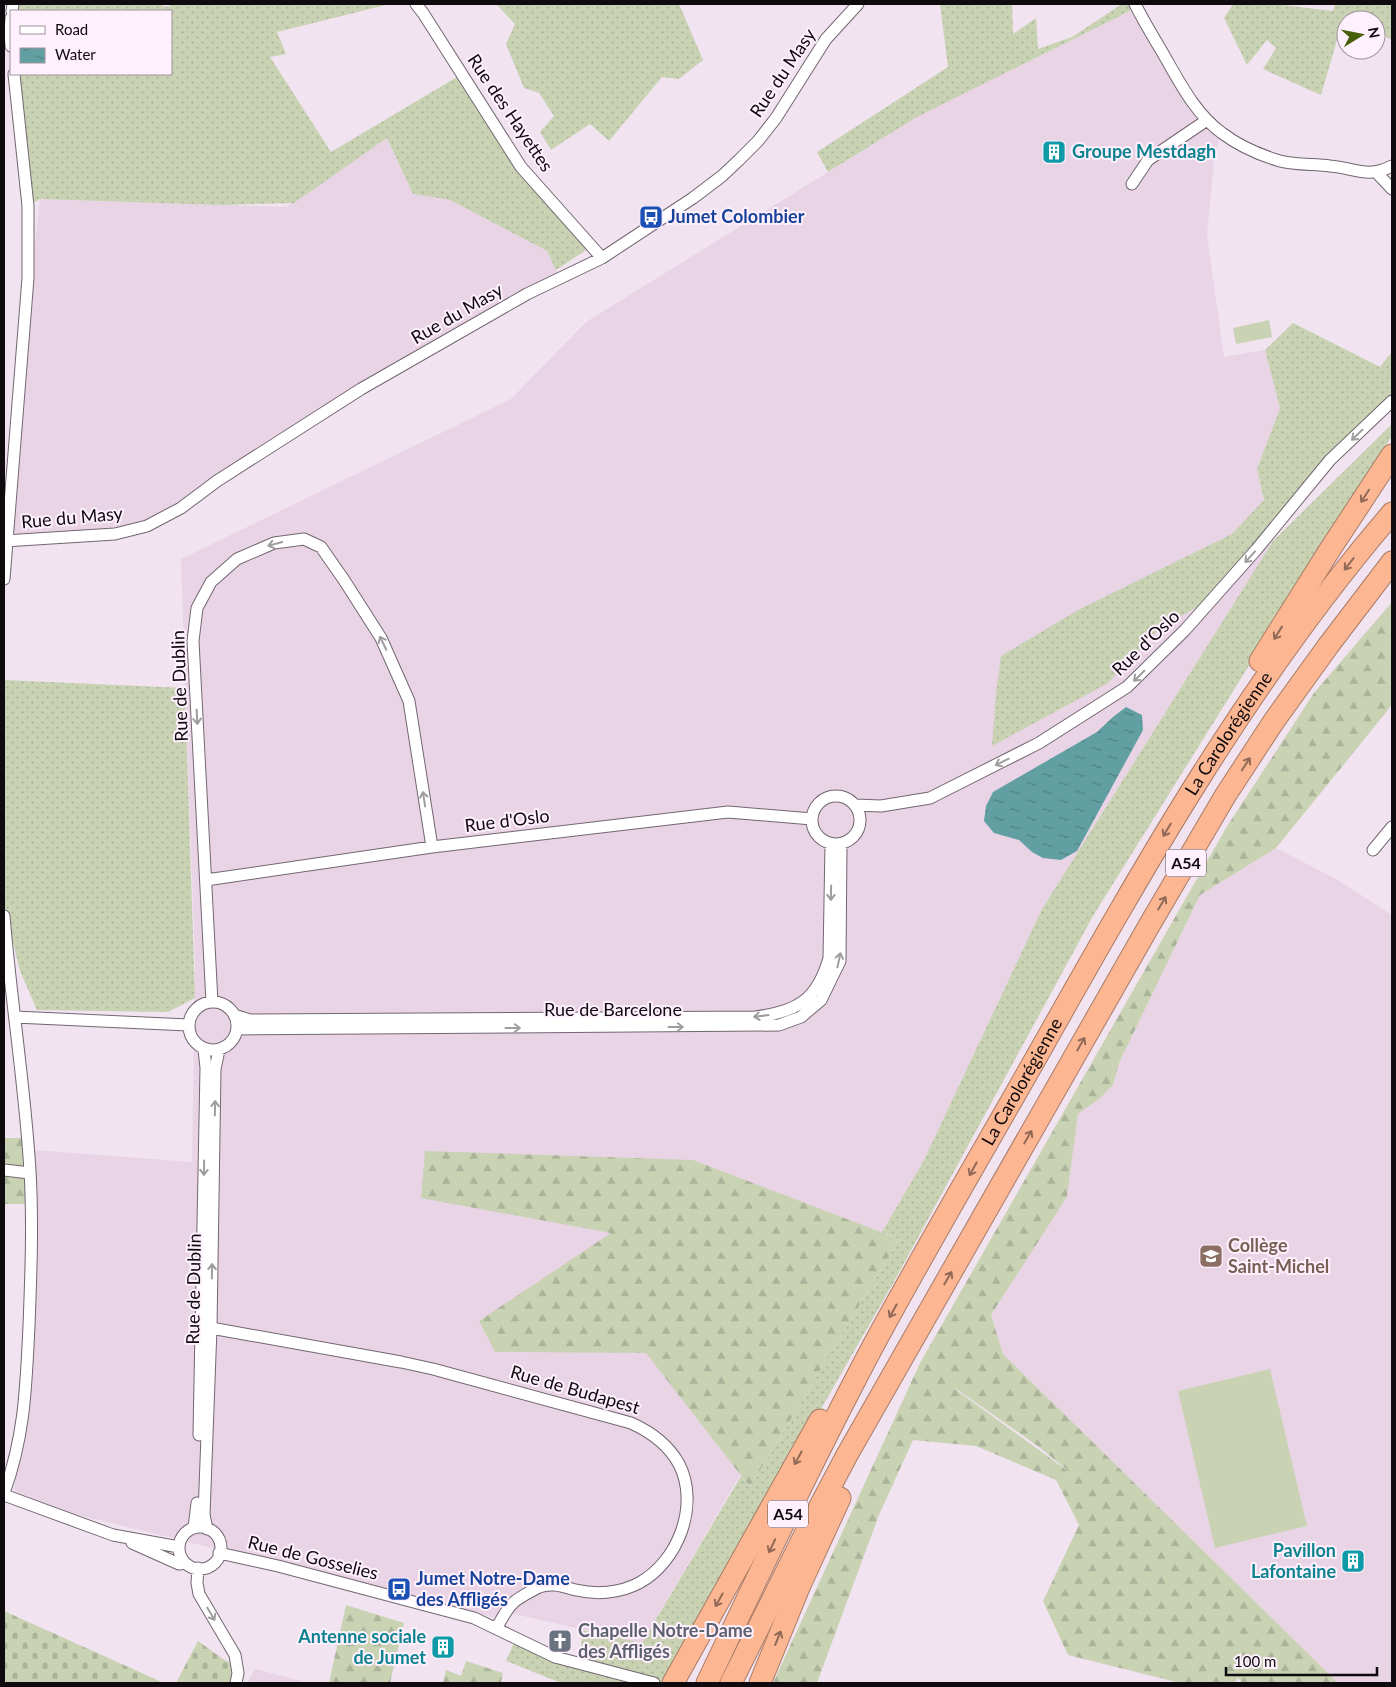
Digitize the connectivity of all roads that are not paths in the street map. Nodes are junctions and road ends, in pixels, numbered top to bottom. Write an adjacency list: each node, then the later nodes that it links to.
1 (416, 4): 10 (street, Rue des Hayettes)
2 (858, 4): 10 (street, Rue du Masy)
3 (1135, 4): 5 (street)
4 (14, 75): 14 (street)
5 (1207, 120): 7 (street); 8 (street)
6 (1392, 166): 7 (street)
7 (1376, 172): 9 (street)
8 (1132, 184)
9 (1392, 189)
10 (602, 258): 14 (street, Rue du Masy)
11 (1392, 401): 20 (street, Rue d'Oslo, one-way to 20)
12 (1392, 455): 19 (highway, one-way to 19)
13 (1392, 513): 19 (highway, La Carolorégienne / A54, one-way to 19)
14 (5, 541): 16 (street)
15 (1392, 562): 18 (highway, La Carolorégienne / A54)
16 (4, 579)
17 (1392, 585): 18 (highway)
18 (1328, 646): 39 (highway, La Carolorégienne / A54, one-way to 18)
19 (1192, 788): 38 (highway, La Carolorégienne / A54, one-way to 38)
20 (855, 805): 21 (street); 23 (street)
21 (812, 819): 23 (street); 24 (street, Rue d'Oslo)
22 (1392, 826): 25 (street)
23 (836, 844): 29 (street, Rue de Barcelone, one-way to 29); 32 (street, Rue de Barcelone, one-way to 23)
24 (432, 847): 26 (street, Rue d'Oslo); 26 (street, Rue de Dublin, one-way to 26)
25 (1373, 850)
26 (206, 880): 28 (street, Rue de Dublin)
27 (4, 916): 30 (street)
28 (212, 1002): 29 (street); 31 (street)
29 (234, 1015): 32 (street)
30 (15, 1017): 31 (street); 36 (street)
31 (188, 1025): 33 (street)
32 (237, 1030): 34 (street)
33 (204, 1049): 34 (street); 41 (street, Rue de Dublin, one-way to 41)
34 (219, 1050): 37 (street, Rue de Dublin, one-way to 34)
35 (4, 1170): 36 (street)
36 (30, 1173): 40 (street)
37 (211, 1328): 42 (street, Rue de Dublin); 48 (street, Rue de Budapest)
38 (873, 1346): 51 (highway, one-way to 51); 52 (highway, La Carolorégienne / A54, one-way to 52)
39 (881, 1397): 53 (highway, La Carolorégienne / A54); 54 (highway, one-way to 39)
40 (4, 1494): 43 (street)
41 (194, 1528): 42 (street); 44 (street)
42 (207, 1529): 45 (street)
43 (112, 1535): 44 (street); 46 (street)
44 (179, 1547): 46 (street)
45 (219, 1553): 47 (street); 48 (street, Rue de Gosselies)
46 (185, 1563): 47 (street)
47 (198, 1568): 50 (street, one-way to 50)
48 (496, 1628): 49 (street, Rue de Gosselies)
49 (649, 1682)
50 (236, 1683)
51 (673, 1683)
52 (707, 1683)
53 (731, 1683)
54 (760, 1683)

